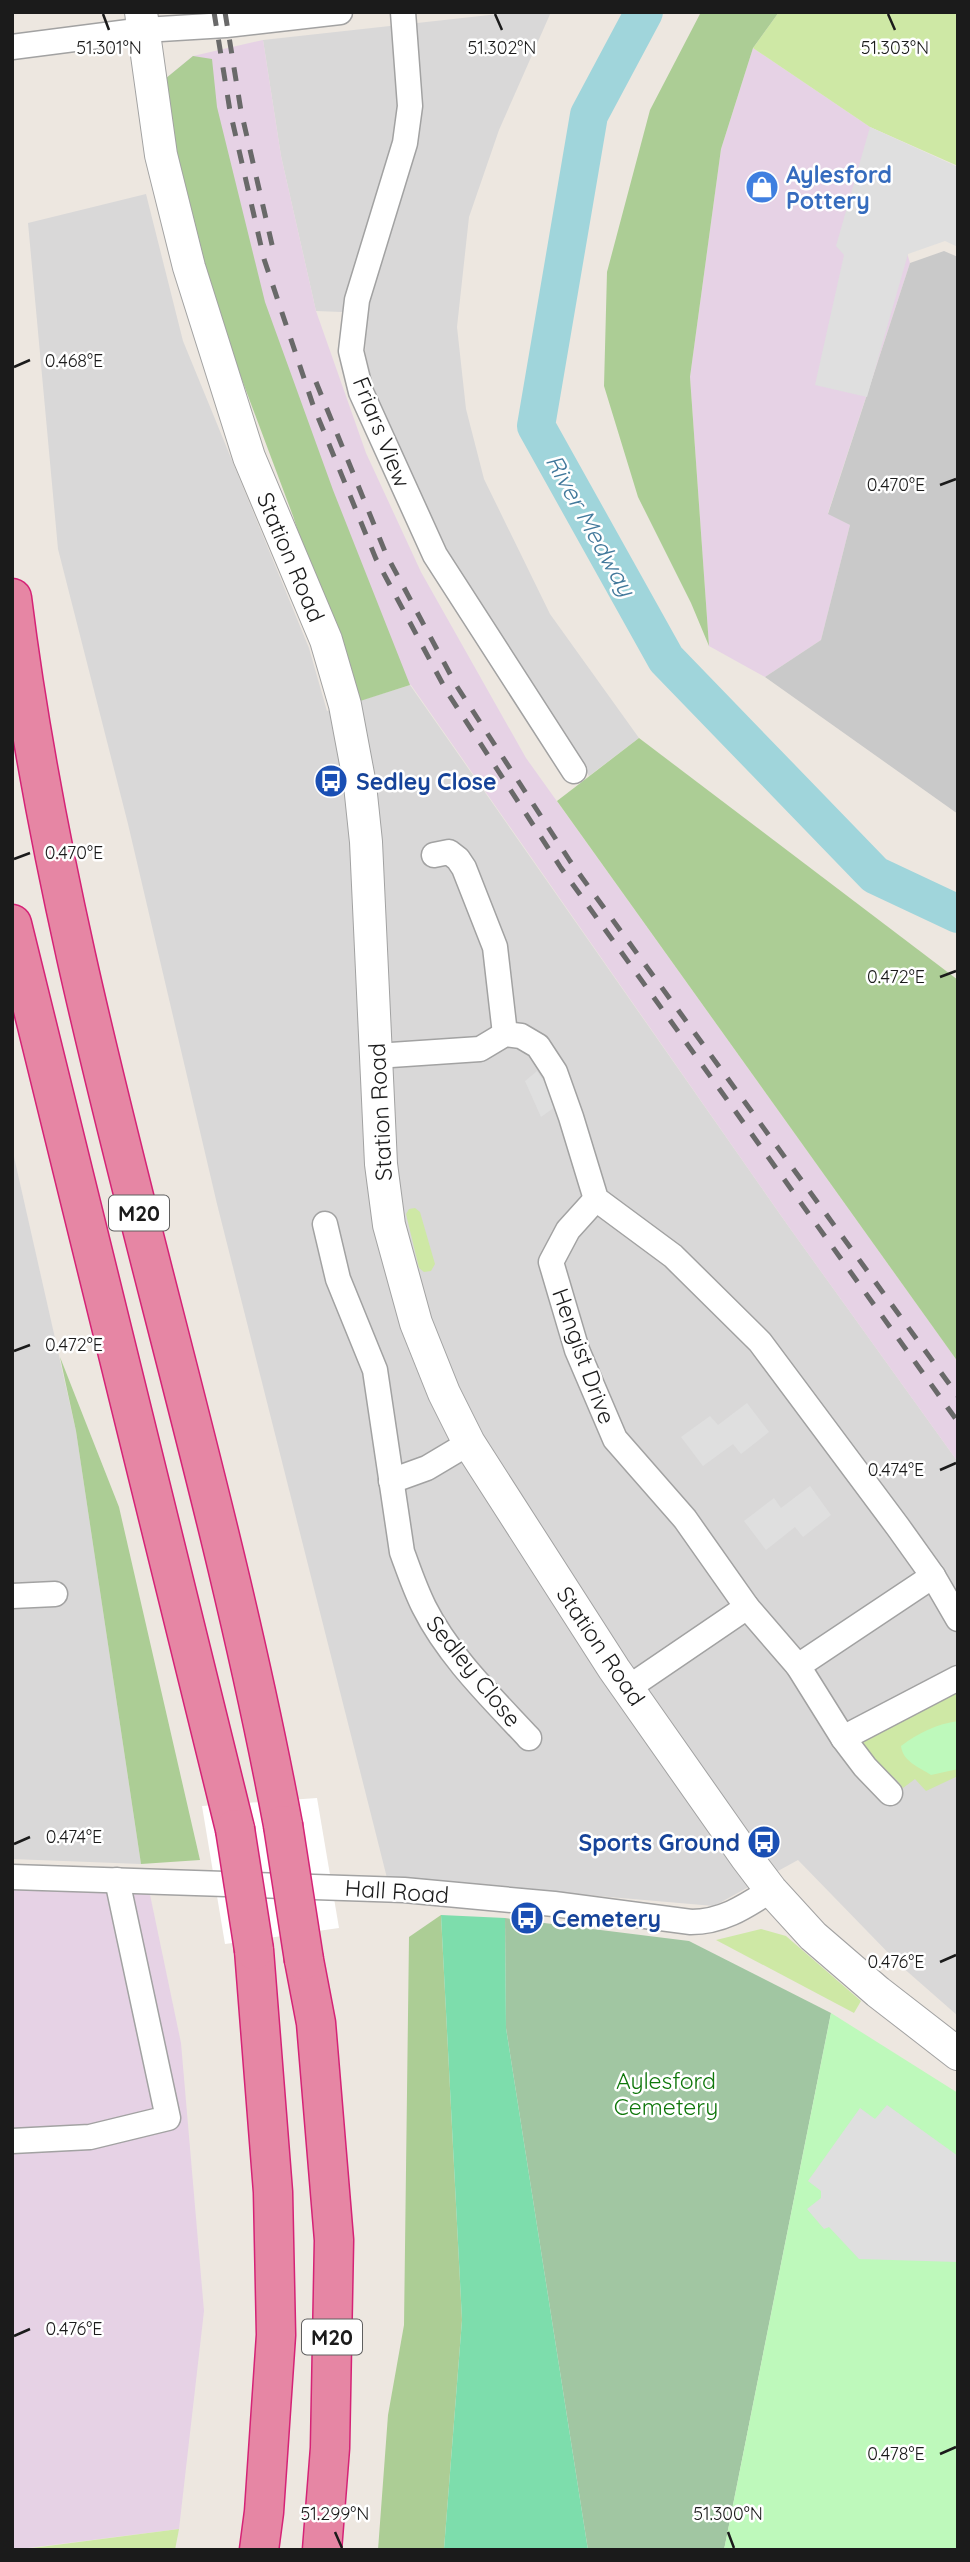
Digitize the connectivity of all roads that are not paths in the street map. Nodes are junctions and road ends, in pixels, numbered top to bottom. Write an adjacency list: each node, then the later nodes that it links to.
1 (340, 12): 3 (street)
2 (403, 12): 6 (street, Friars View)
3 (142, 21): 4 (street); 10 (street, Station Road)
4 (12, 47)
5 (12, 598): 32 (highway, M20, bridge)
6 (574, 771)
7 (434, 855): 9 (street)
8 (12, 924): 31 (highway, M20, bridge)
9 (505, 1034): 10 (street); 11 (street)
10 (376, 1056): 13 (street, Station Road)
11 (596, 1199): 15 (street); 18 (street, Hengist Drive)
12 (325, 1224): 14 (street, Sedley Close)
13 (469, 1443): 14 (street); 22 (street, Station Road)
14 (391, 1481): 23 (street, Sedley Close)
15 (933, 1576): 19 (street); 20 (street)
16 (55, 1594): 17 (street)
17 (12, 1596)
18 (747, 1607): 20 (street, Hengist Drive); 22 (street)
19 (958, 1619)
20 (798, 1666): 24 (street, Hengist Drive)
21 (958, 1678): 24 (street)
22 (628, 1688): 28 (street, Station Road)
23 (529, 1738)
24 (842, 1738): 25 (street, Hengist Drive)
25 (890, 1793)
26 (12, 1877): 27 (street, Hall Road)
27 (117, 1880): 28 (street, Hall Road); 30 (street)
28 (771, 1889): 29 (street, Station Road)
29 (958, 2054)
30 (12, 2141)
31 (259, 2550)
32 (322, 2550)

